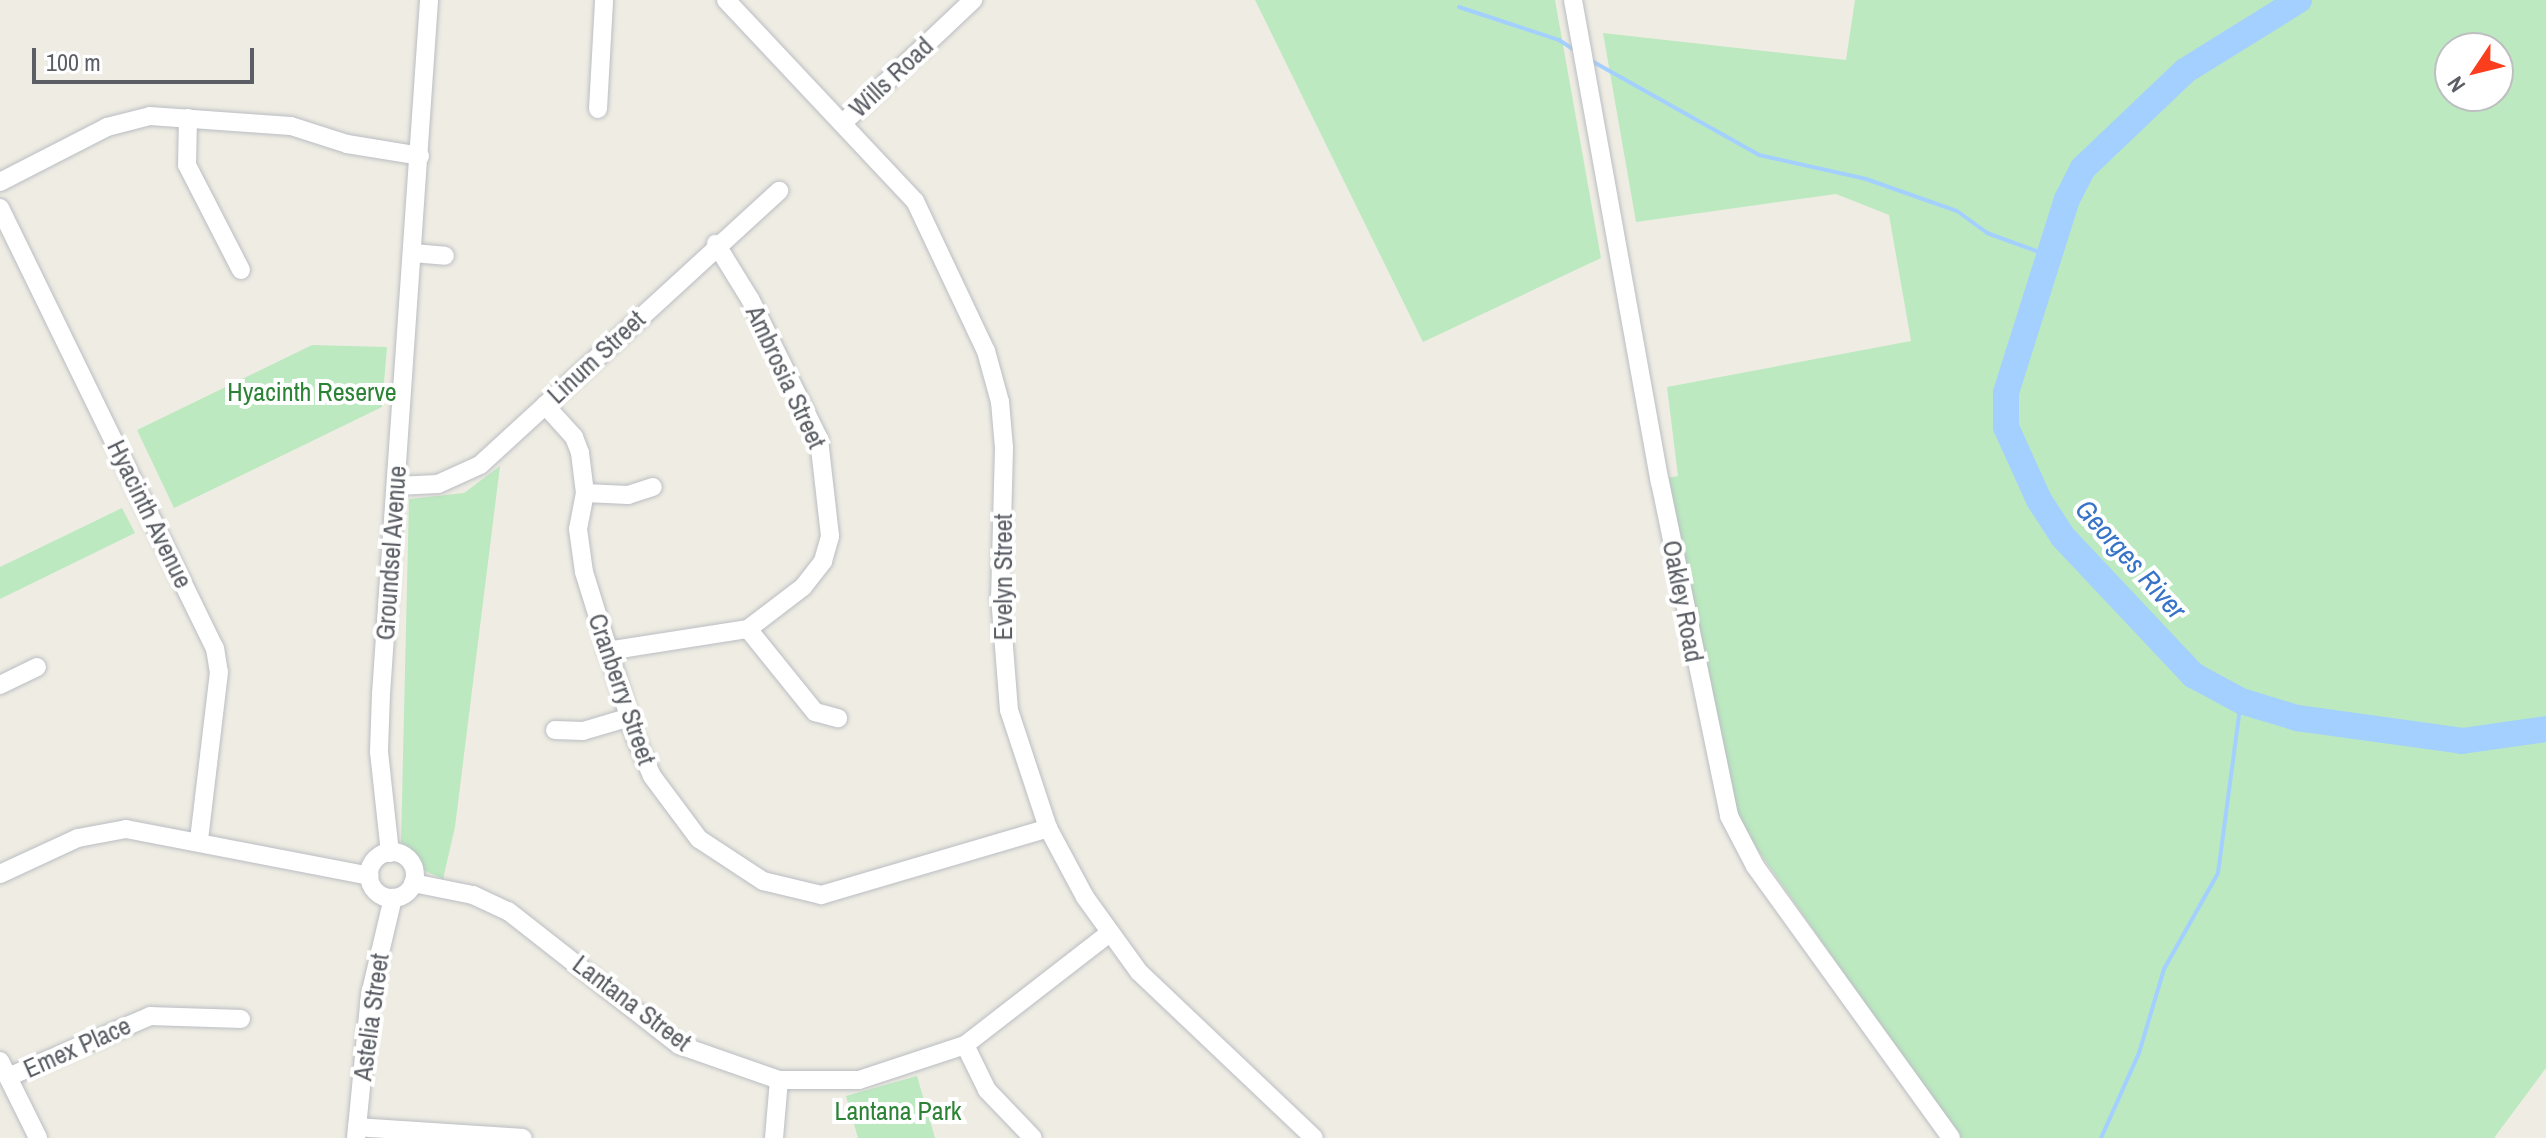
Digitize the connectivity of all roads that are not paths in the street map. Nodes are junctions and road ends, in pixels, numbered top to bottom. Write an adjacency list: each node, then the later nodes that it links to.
1 (429, 0): 9 (street, Groundsel Avenue)
2 (604, 0): 6 (street)
3 (726, 0): 8 (street, Evelyn Street)
4 (973, 0): 8 (street, Wills Road)
5 (1573, 0): 46 (street, Oakley Road)
6 (598, 109)
7 (188, 118): 9 (street); 10 (street); 16 (street)
8 (844, 122): 28 (street, Evelyn Street)
9 (420, 156): 14 (street, Groundsel Avenue)
10 (0, 182)
11 (779, 191): 13 (street, Linum Street)
12 (0, 208): 29 (street, Hyacinth Avenue)
13 (716, 244): 17 (street, Linum Street); 21 (street, Ambrosia Street)
14 (413, 253): 15 (street); 18 (street, Groundsel Avenue)
15 (445, 256)
16 (241, 270)
17 (545, 405): 18 (street, Linum Street); 20 (street, Cranberry Street)
18 (396, 486): 30 (street, Groundsel Avenue)
19 (653, 487): 20 (street)
20 (585, 493): 22 (street, Cranberry Street)
21 (748, 629): 22 (street, Ambrosia Street); 26 (street)
22 (607, 651): 25 (street, Cranberry Street)
23 (37, 667): 24 (street)
24 (0, 685)
25 (630, 717): 27 (street); 28 (street, Cranberry Street)
26 (838, 718)
27 (555, 730)
28 (1048, 828): 35 (street, Evelyn Street)
29 (199, 840): 31 (street); 32 (street)
30 (390, 853): 32 (street); 33 (street)
31 (0, 874)
32 (369, 876): 34 (street)
33 (413, 883): 34 (street); 39 (street, Lantana Street)
34 (393, 898): 40 (street, Astelia Street)
35 (1108, 934): 37 (street, Lantana Street); 45 (street, Evelyn Street)
36 (241, 1019): 38 (street, Emex Place)
37 (965, 1045): 39 (street, Lantana Street); 44 (street)
38 (4, 1069): 41 (street)
39 (779, 1080): 43 (street)
40 (357, 1132): 42 (street)
41 (38, 1138)
42 (523, 1138)
43 (774, 1138)
44 (1033, 1138)
45 (1314, 1138)
46 (1951, 1138)

